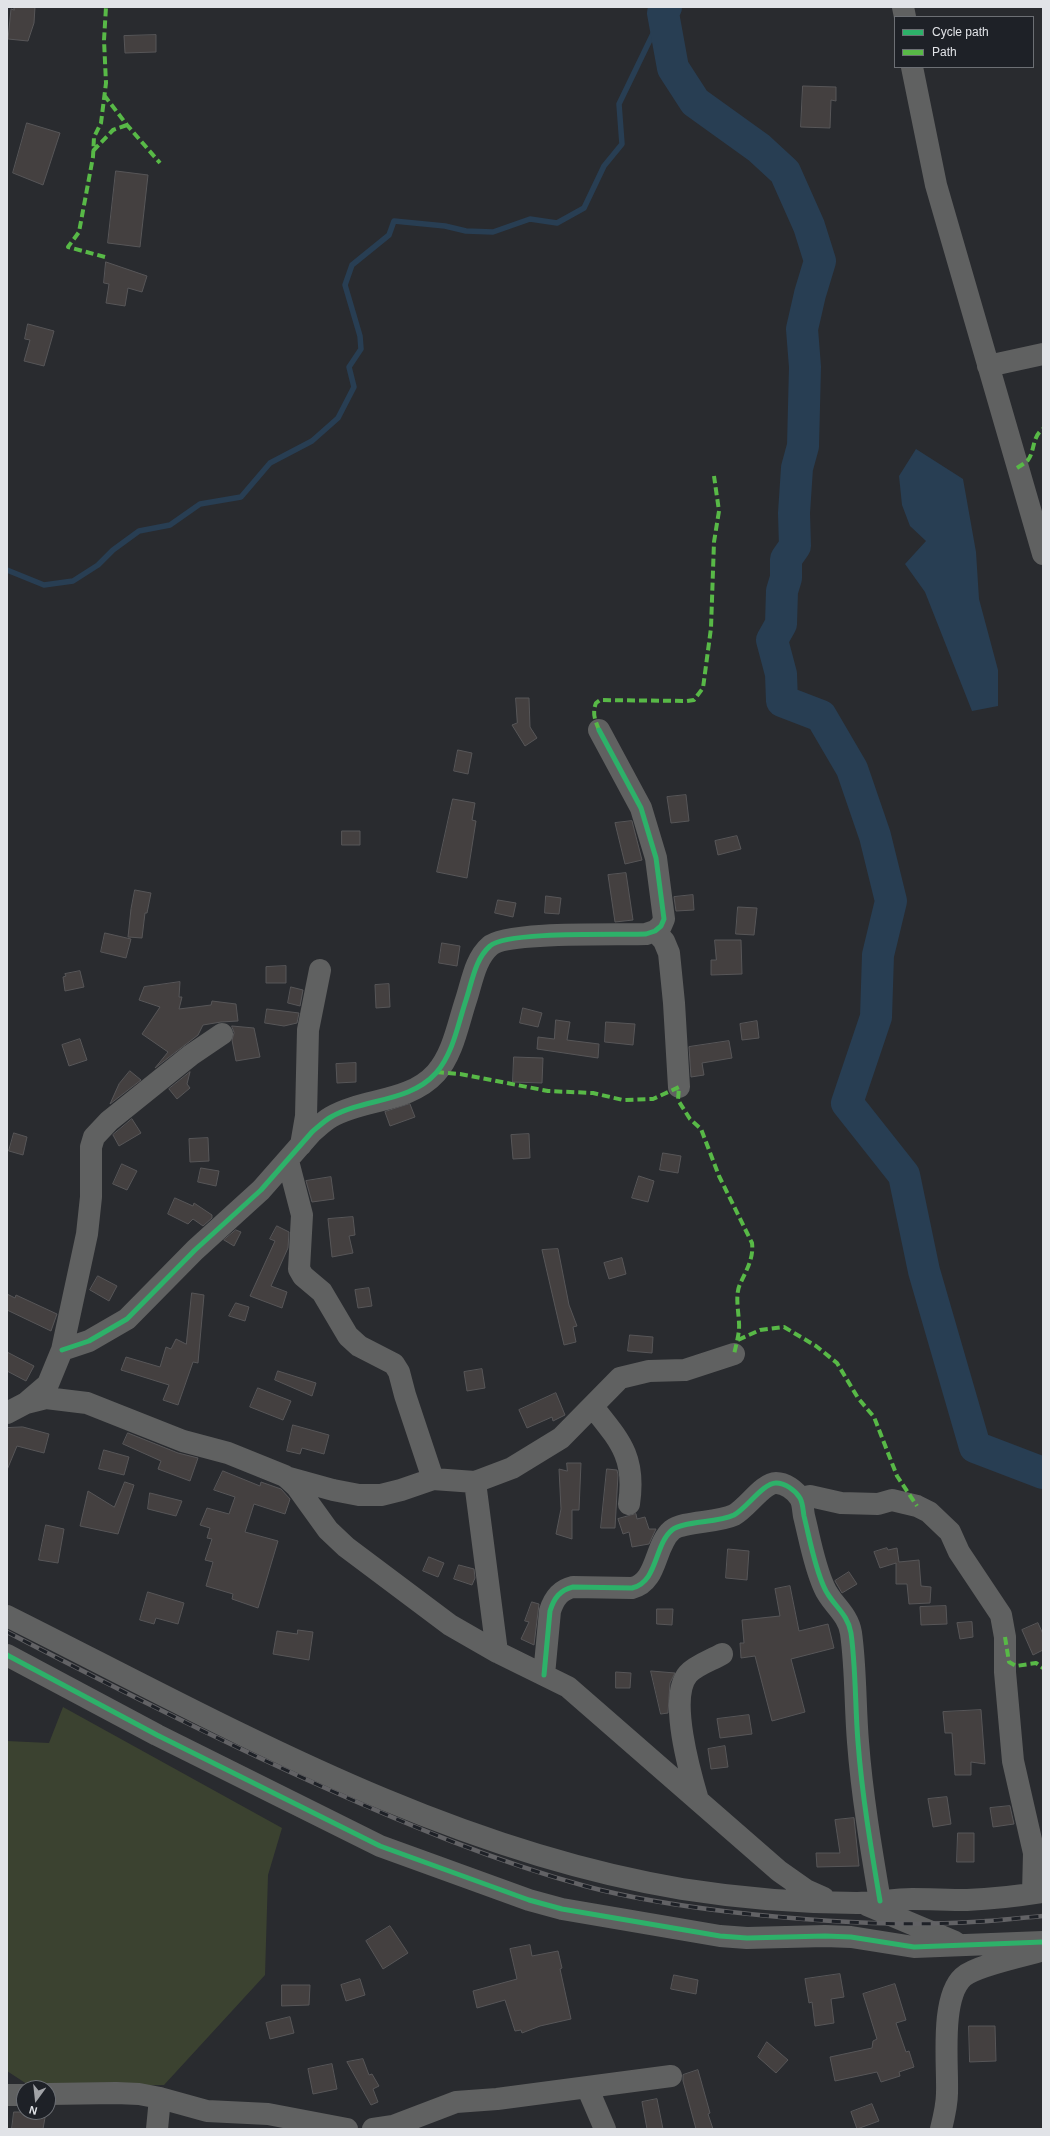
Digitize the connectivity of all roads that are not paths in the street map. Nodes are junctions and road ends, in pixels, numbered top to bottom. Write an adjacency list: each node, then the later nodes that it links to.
1 (912, 68): 3 (street)
2 (1043, 354): 3 (street)
3 (988, 366): 4 (street)
4 (1043, 554)
5 (599, 730): 6 (street)
6 (655, 931): 9 (street); 10 (street)
7 (320, 970): 10 (street)
8 (222, 1034): 11 (street)
9 (679, 1087)
10 (294, 1153): 11 (street); 17 (street)
11 (62, 1350): 13 (street)
12 (734, 1354): 14 (street)
13 (26, 1403): 15 (street); 16 (street)
14 (593, 1407): 18 (street); 20 (street)
15 (7, 1413)
16 (285, 1476): 17 (street); 22 (street)
17 (433, 1479): 18 (street)
18 (475, 1482): 22 (street)
19 (800, 1498): 25 (street); 27 (street); 29 (street)
20 (629, 1504)
21 (7, 1616): 28 (street)
22 (497, 1652): 25 (street)
23 (722, 1654): 26 (street)
24 (7, 1655): 32 (street)
25 (544, 1675): 26 (street)
26 (698, 1800): 28 (street)
27 (1038, 1892): 29 (street)
28 (832, 1901): 30 (street)
29 (880, 1901): 30 (street)
30 (858, 1903): 32 (street)
31 (1043, 1942): 32 (street)
32 (965, 1945)
33 (1043, 1951): 43 (street)
34 (671, 2076): 35 (street)
35 (587, 2087): 41 (street); 42 (street)
36 (56, 2094): 37 (street)
37 (160, 2098): 38 (street); 39 (street)
38 (298, 2125): 40 (street)
39 (158, 2129)
40 (347, 2129)
41 (373, 2129)
42 (605, 2129)
43 (941, 2129)

